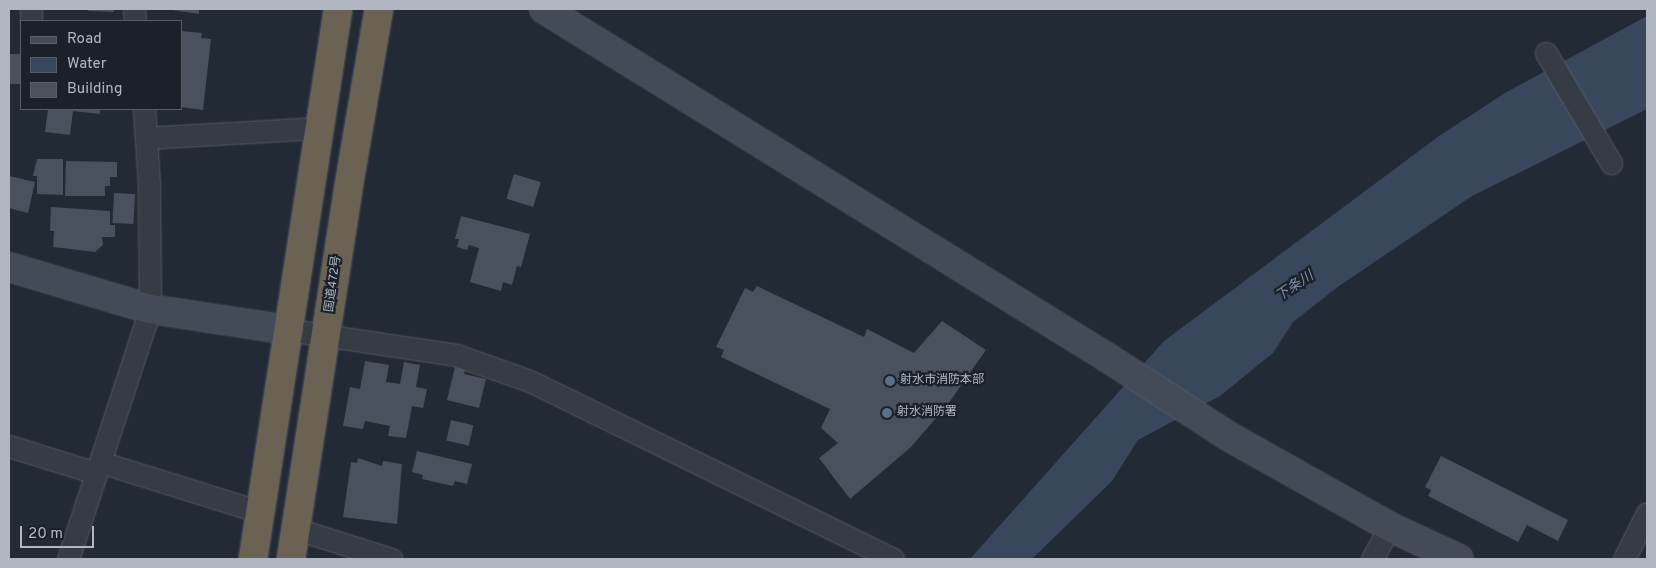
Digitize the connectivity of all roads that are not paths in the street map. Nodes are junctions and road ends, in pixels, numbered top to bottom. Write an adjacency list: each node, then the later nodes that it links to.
1 (338, 9): 6 (highway)
2 (379, 9): 12 (highway, 国道472号)
3 (544, 9): 17 (street)
4 (1546, 53): 8 (street)
5 (144, 110): 7 (street)
6 (320, 128): 7 (street); 11 (highway)
7 (146, 138): 10 (street)
8 (1608, 159)
9 (9, 267): 10 (street)
10 (150, 308): 11 (street); 14 (street)
11 (289, 330): 12 (street); 15 (highway)
12 (326, 336): 18 (highway, 国道472号); 23 (street)
13 (9, 446): 14 (street)
14 (98, 467): 15 (street); 19 (street)
15 (260, 512): 20 (highway)
16 (1644, 526): 26 (street)
17 (1390, 527): 24 (street); 25 (street)
18 (296, 529): 21 (highway, 国道472号); 22 (street)
19 (68, 559)
20 (253, 559)
21 (292, 559)
22 (391, 559)
23 (892, 559)
24 (1372, 559)
25 (1460, 559)
26 (1624, 559)

